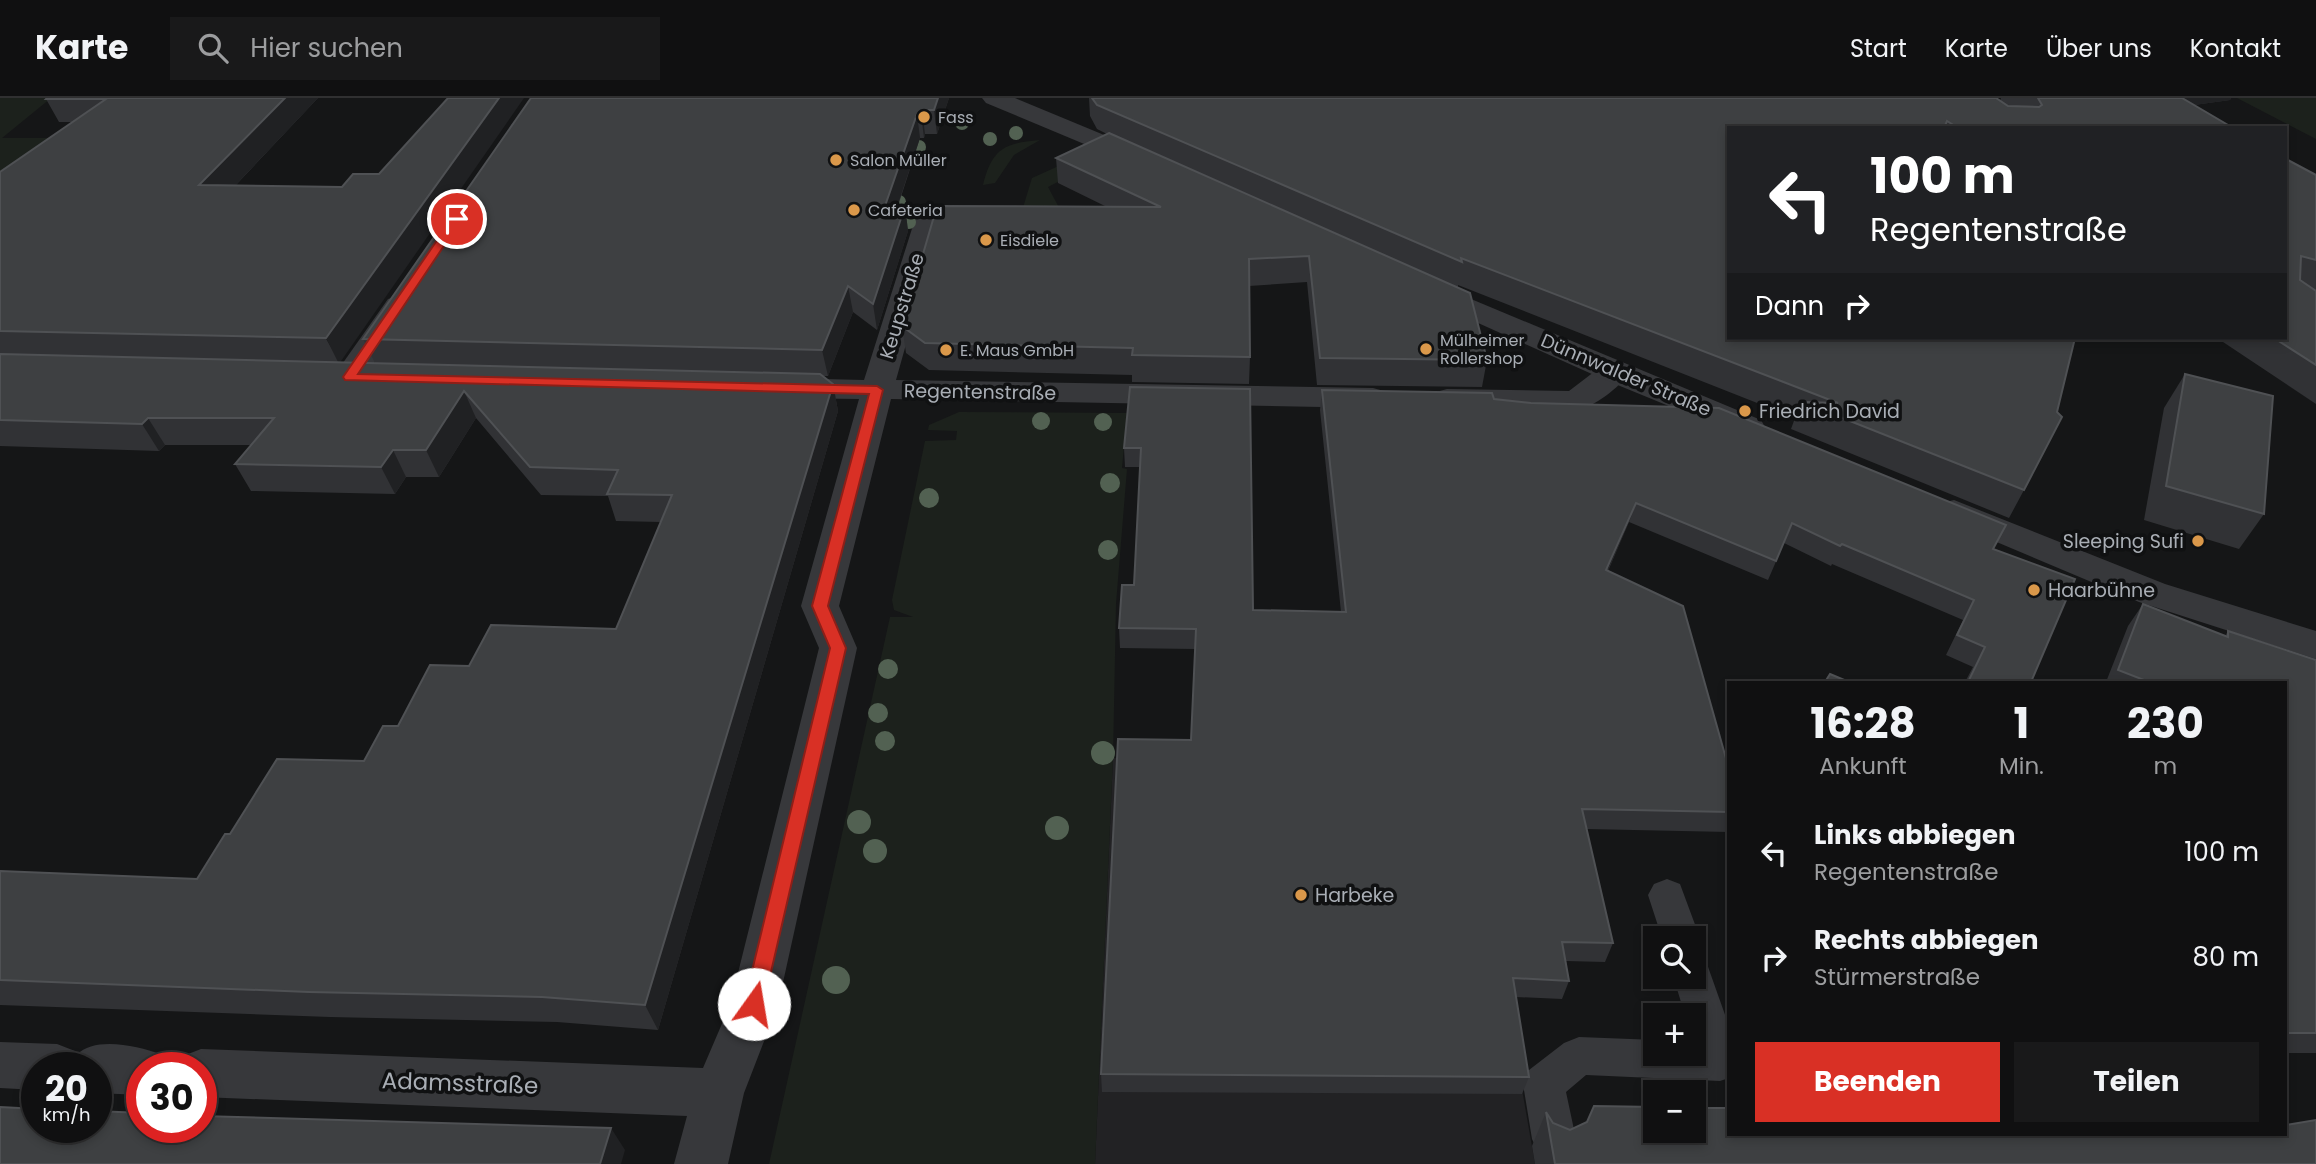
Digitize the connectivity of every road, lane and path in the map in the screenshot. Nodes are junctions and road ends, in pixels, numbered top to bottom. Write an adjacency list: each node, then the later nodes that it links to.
1 (994, 98): 3 (street)
2 (1056, 98): 3 (street)
3 (1024, 111): 4 (street)
4 (1162, 169)
5 (929, 216): 11 (street, Keupstraße)
6 (1398, 276): 8 (street, Dünnwalder Straße)
7 (411, 287): 9 (street)
8 (1614, 372): 11 (street, Regentenstraße); 12 (street, Dünnwalder Straße)
9 (349, 377)
10 (752, 387): 11 (street, Regentenstraße)
11 (877, 390): 21 (street, Keupstraße)
12 (1781, 440)
13 (1921, 498): 14 (street)
14 (2316, 645)
15 (1667, 895): 16 (lane)
16 (1677, 926)
17 (1697, 989): 22 (lane)
18 (0, 1065): 19 (street)
19 (21, 1066)
20 (217, 1074): 21 (street, Adamsstraße)
21 (718, 1093): 23 (street, Keupstraße)
22 (1554, 1139)
23 (701, 1164)

